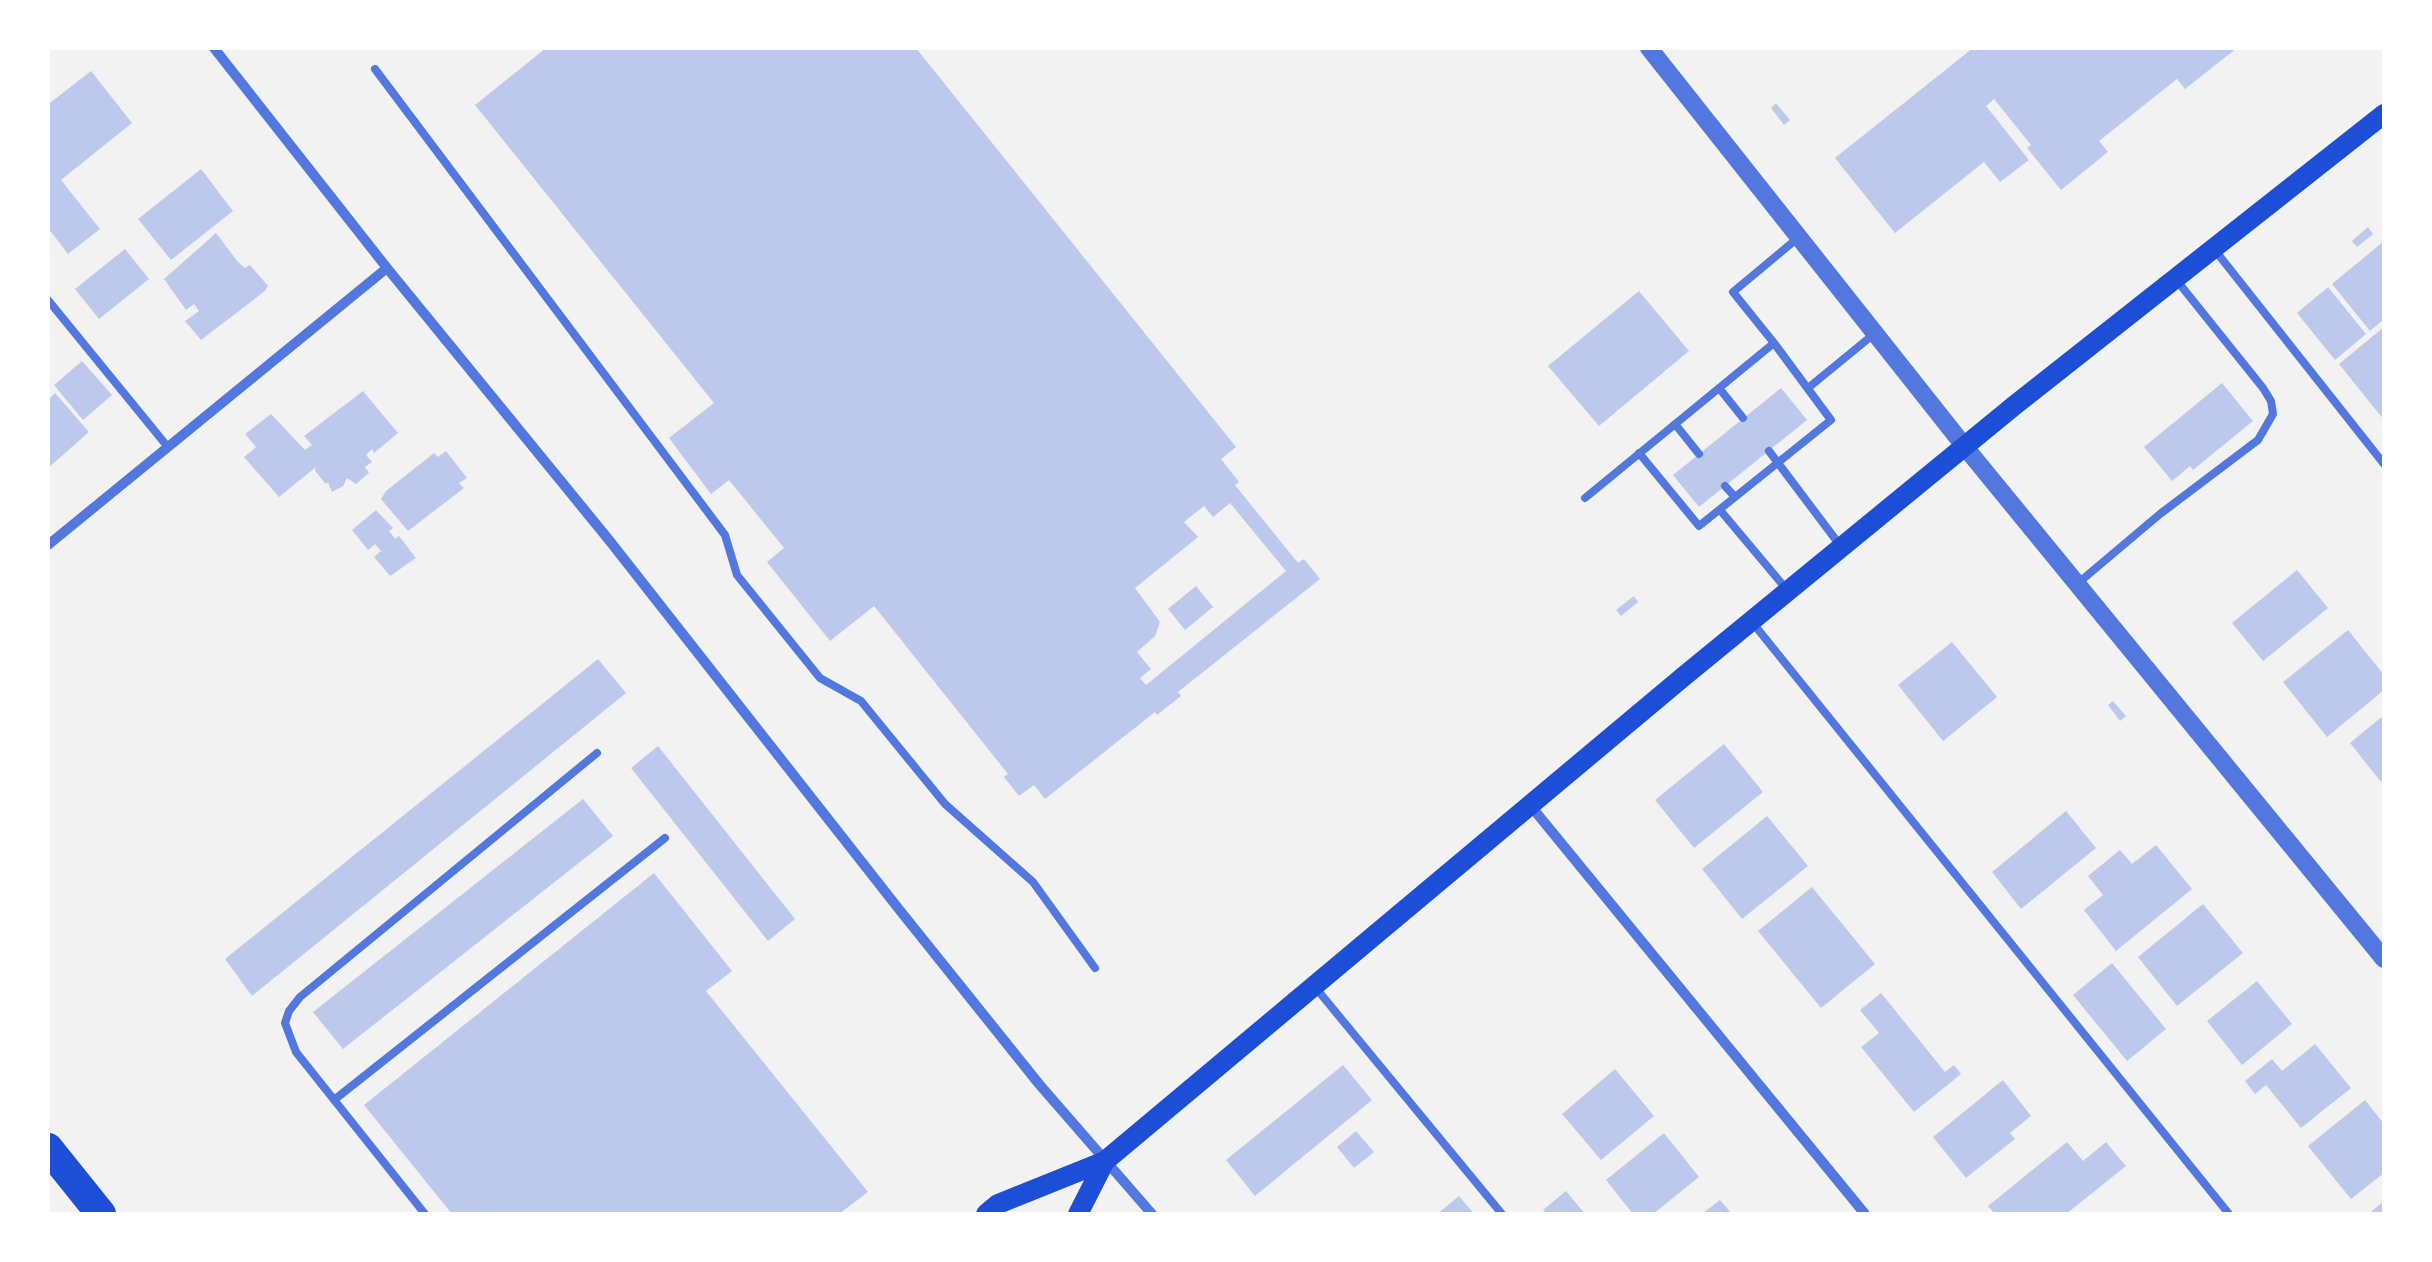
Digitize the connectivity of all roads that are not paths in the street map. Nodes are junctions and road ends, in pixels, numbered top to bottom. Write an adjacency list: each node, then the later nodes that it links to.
1 (214, 48): 7 (street)
2 (1649, 48): 5 (street)
3 (375, 69): 36 (lane)
4 (2384, 114): 6 (main road)
5 (1800, 237): 10 (street); 11 (lane)
6 (2214, 249): 8 (main road); 22 (lane)
7 (387, 268): 16 (street); 40 (street)
8 (2175, 278): 17 (main road); 29 (lane)
9 (48, 300): 16 (lane)
10 (1876, 332): 13 (lane); 17 (street)
11 (1774, 343): 12 (lane); 13 (lane)
12 (1719, 388): 14 (lane); 15 (lane)
13 (1808, 388): 21 (lane)
14 (1743, 418)
15 (1675, 424): 19 (lane); 20 (lane)
16 (167, 446): 27 (street)
17 (1965, 446): 28 (main road); 29 (street)
18 (1768, 451): 21 (lane)
19 (1639, 454): 24 (lane); 26 (lane)
20 (1699, 454)
21 (1778, 462): 25 (lane); 28 (lane)
22 (2384, 464)
23 (1725, 486): 25 (lane)
24 (1584, 498)
25 (1735, 498): 26 (lane)
26 (1720, 510): 30 (lane)
27 (48, 545)
28 (1842, 547): 30 (main road)
29 (2078, 584): 35 (street)
30 (1788, 591): 31 (main road)
31 (1751, 621): 33 (main road); 48 (lane)
32 (598, 753): 38 (lane)
33 (1530, 805): 37 (main road); 47 (street)
34 (665, 838): 38 (lane)
35 (2384, 959)
36 (1095, 968)
37 (1315, 988): 40 (main road); 46 (lane)
38 (334, 1100): 42 (lane)
39 (48, 1148): 41 (highway)
40 (1106, 1161): 43 (main road); 44 (main road); 45 (street)
41 (101, 1214)
42 (425, 1214)
43 (986, 1214)
44 (1078, 1214)
45 (1152, 1214)
46 (1502, 1214)
47 (1864, 1214)
48 (2229, 1214)

